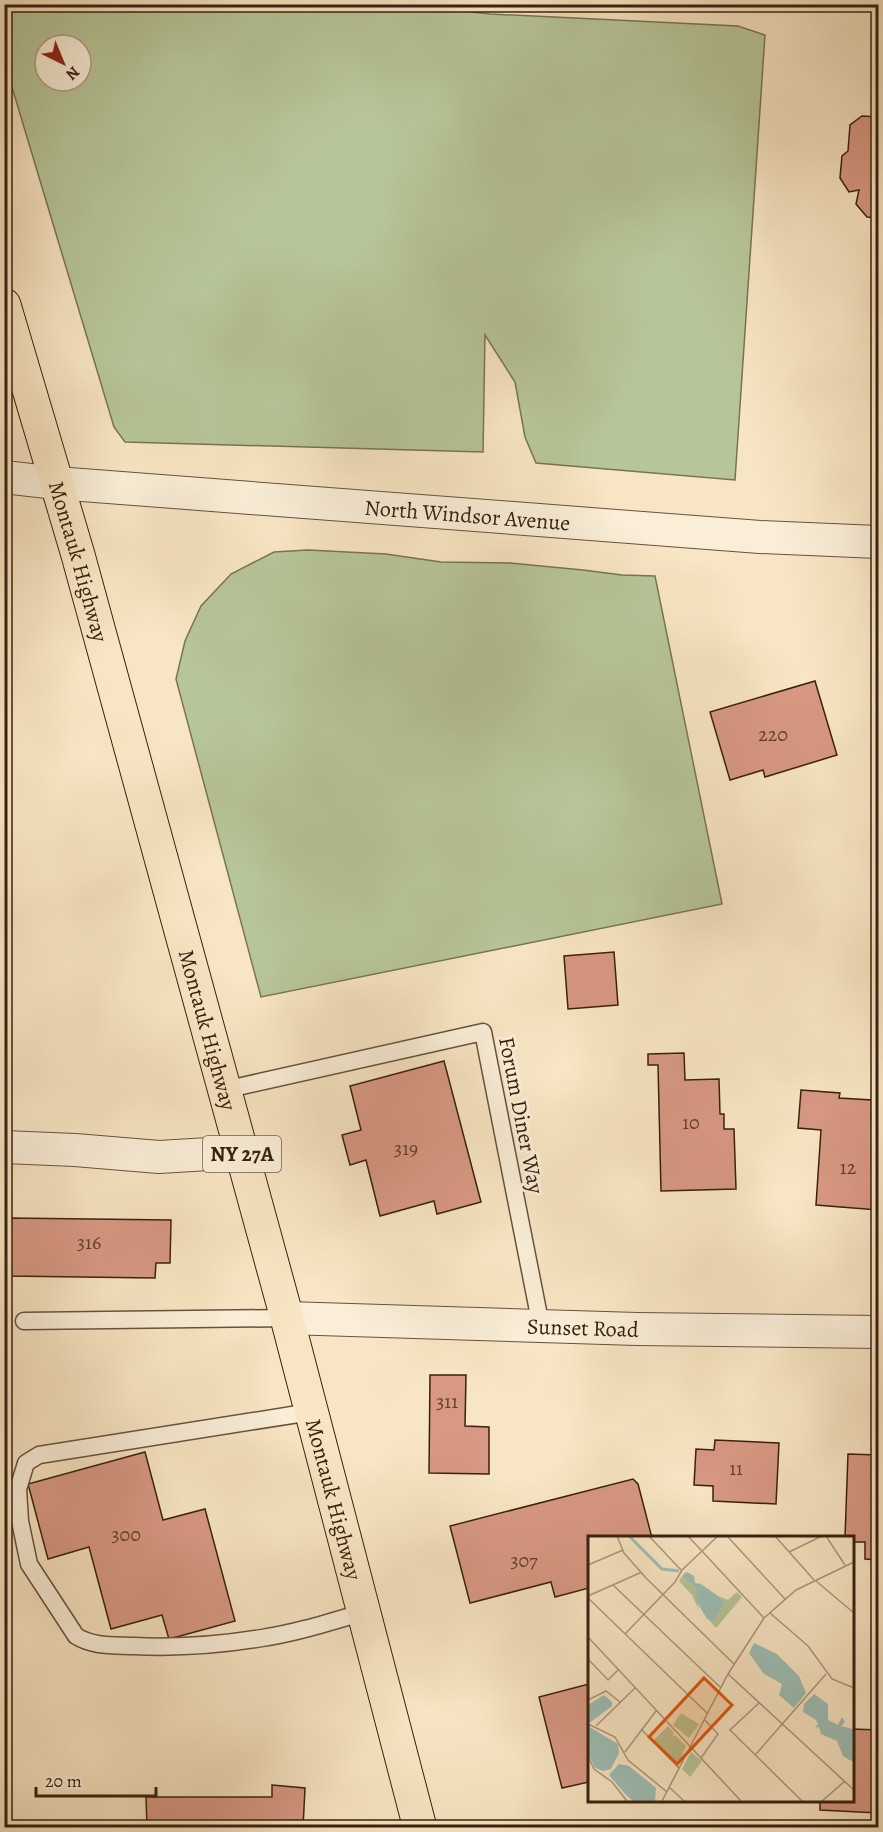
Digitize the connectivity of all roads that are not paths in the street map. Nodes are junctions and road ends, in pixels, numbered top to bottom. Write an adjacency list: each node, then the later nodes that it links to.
1 (4, 305): 3 (main road, Montauk Highway / NY 27A)
2 (4, 477): 3 (street, North Windsor Avenue)
3 (56, 483): 4 (street, North Windsor Avenue); 5 (main road, Montauk Highway / NY 27A)
4 (879, 542)
5 (224, 1090): 7 (main road, Montauk Highway / NY 27A); 10 (lane, Forum Diner Way)
6 (4, 1148): 7 (street)
7 (242, 1152): 8 (main road, Montauk Highway / NY 27A)
8 (287, 1318): 9 (lane); 10 (street, Sunset Road); 12 (main road, Montauk Highway / NY 27A)
9 (24, 1321)
10 (541, 1326): 11 (street, Sunset Road)
11 (879, 1332)
12 (311, 1412): 13 (main road, Montauk Highway / NY 27A); 13 (lane)
13 (364, 1612): 14 (main road, Montauk Highway / NY 27A)
14 (420, 1827)

